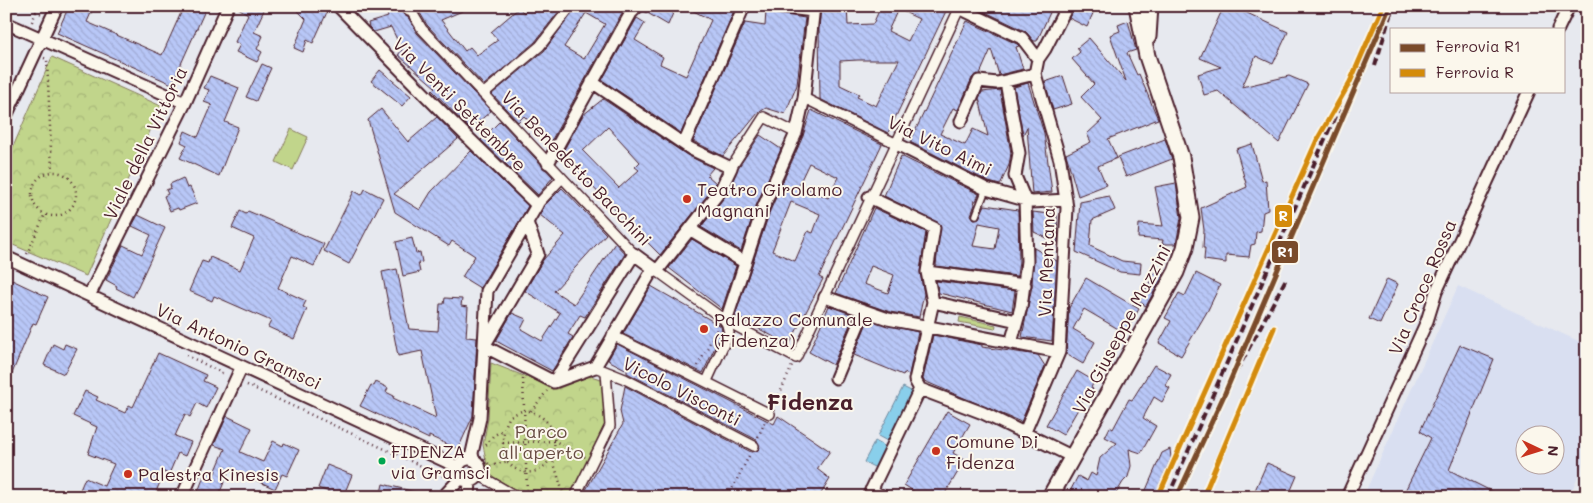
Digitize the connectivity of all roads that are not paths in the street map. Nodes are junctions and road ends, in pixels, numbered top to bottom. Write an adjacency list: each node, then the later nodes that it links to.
1 (57, 6): 17 (street)
2 (228, 6): 26 (street, Viale della Vittoria)
3 (338, 6): 39 (street, Via Venti Settembre)
4 (571, 6): 24 (street)
5 (744, 6): 31 (street)
6 (772, 6): 14 (street)
7 (1067, 6): 19 (street, Via Mentana)
8 (1137, 6): 18 (street)
9 (1150, 6): 18 (street)
10 (1569, 6): 16 (street)
11 (412, 7): 24 (street, Via Benedetto Bacchini)
12 (958, 7): 19 (street); 30 (street)
13 (630, 8): 21 (street)
14 (814, 9): 25 (street)
15 (6, 23): 17 (street)
16 (1558, 28)
17 (42, 37): 26 (street); 27 (street)
18 (1147, 56): 70 (street, Via Giuseppe Mazzini)
19 (1038, 59): 20 (street, Via Mentana)
20 (1035, 74): 22 (street); 38 (street, Via Mentana)
21 (592, 82): 31 (street); 32 (street)
22 (1006, 82): 28 (street); 37 (street)
23 (1529, 92): 81 (street, Via Croce Rossa)
24 (483, 94): 32 (street, Via Benedetto Bacchini)
25 (804, 98): 29 (street); 30 (street, Via Vito Aimi)
26 (185, 104): 49 (street, Viale della Vittoria)
27 (6, 116)
28 (961, 121)
29 (796, 133): 33 (street); 45 (street)
30 (895, 143): 35 (street, Via Vito Aimi); 36 (street)
31 (684, 144): 33 (street)
32 (548, 163): 34 (street, Via Benedetto Bacchini)
33 (731, 168): 42 (street)
34 (562, 178): 39 (street); 43 (street, Via Benedetto Bacchini)
35 (986, 188): 37 (street, Via Vito Aimi); 40 (lane)
36 (869, 197): 47 (street); 50 (street)
37 (1025, 200): 38 (street, Via Vito Aimi); 48 (street)
38 (1066, 200): 59 (street, Via Mentana)
39 (537, 205): 41 (street)
40 (976, 215)
41 (528, 225): 58 (street); 58 (street)
42 (691, 230): 45 (street); 46 (street)
43 (634, 254): 46 (street, Via Benedetto Bacchini); 65 (street)
44 (6, 257): 49 (street, Via Antonio Gramsci)
45 (744, 262): 53 (street)
46 (655, 270): 53 (street, Via Benedetto Bacchini); 56 (street)
47 (927, 272): 48 (street); 51 (street)
48 (1025, 285): 54 (street)
49 (90, 294): 61 (street, Via Antonio Gramsci)
50 (825, 296): 52 (street); 53 (street, Via Benedetto Bacchini)
51 (933, 302): 54 (street); 55 (street)
52 (864, 311): 55 (street); 63 (street)
53 (724, 320): 64 (street)
54 (1017, 321): 57 (street)
55 (927, 327): 57 (street); 66 (street)
56 (612, 335): 60 (street); 64 (street)
57 (1011, 343): 59 (street)
58 (484, 346): 65 (street); 71 (street)
59 (1059, 352): 68 (street, Via Mentana)
60 (594, 367): 62 (street, Vicolo Visconti); 65 (street)
61 (241, 368): 72 (street, Via Antonio Gramsci); 74 (street)
62 (606, 372): 69 (street, Vicolo Visconti); 78 (street)
63 (836, 378)
64 (708, 381): 67 (street)
65 (554, 382)
66 (920, 389): 68 (street); 73 (street)
67 (770, 414)
68 (1024, 434): 70 (street)
69 (754, 446)
70 (1073, 457): 80 (street, Via Giuseppe Mazzini)
71 (474, 461): 72 (street); 72 (street)
72 (467, 475): 75 (street); 76 (street); 77 (street, Via Antonio Gramsci)
73 (869, 493): 79 (street)
74 (182, 497)
75 (443, 497)
76 (469, 497)
77 (517, 497)
78 (575, 497)
79 (884, 497)
80 (1050, 497)
81 (1347, 497)

